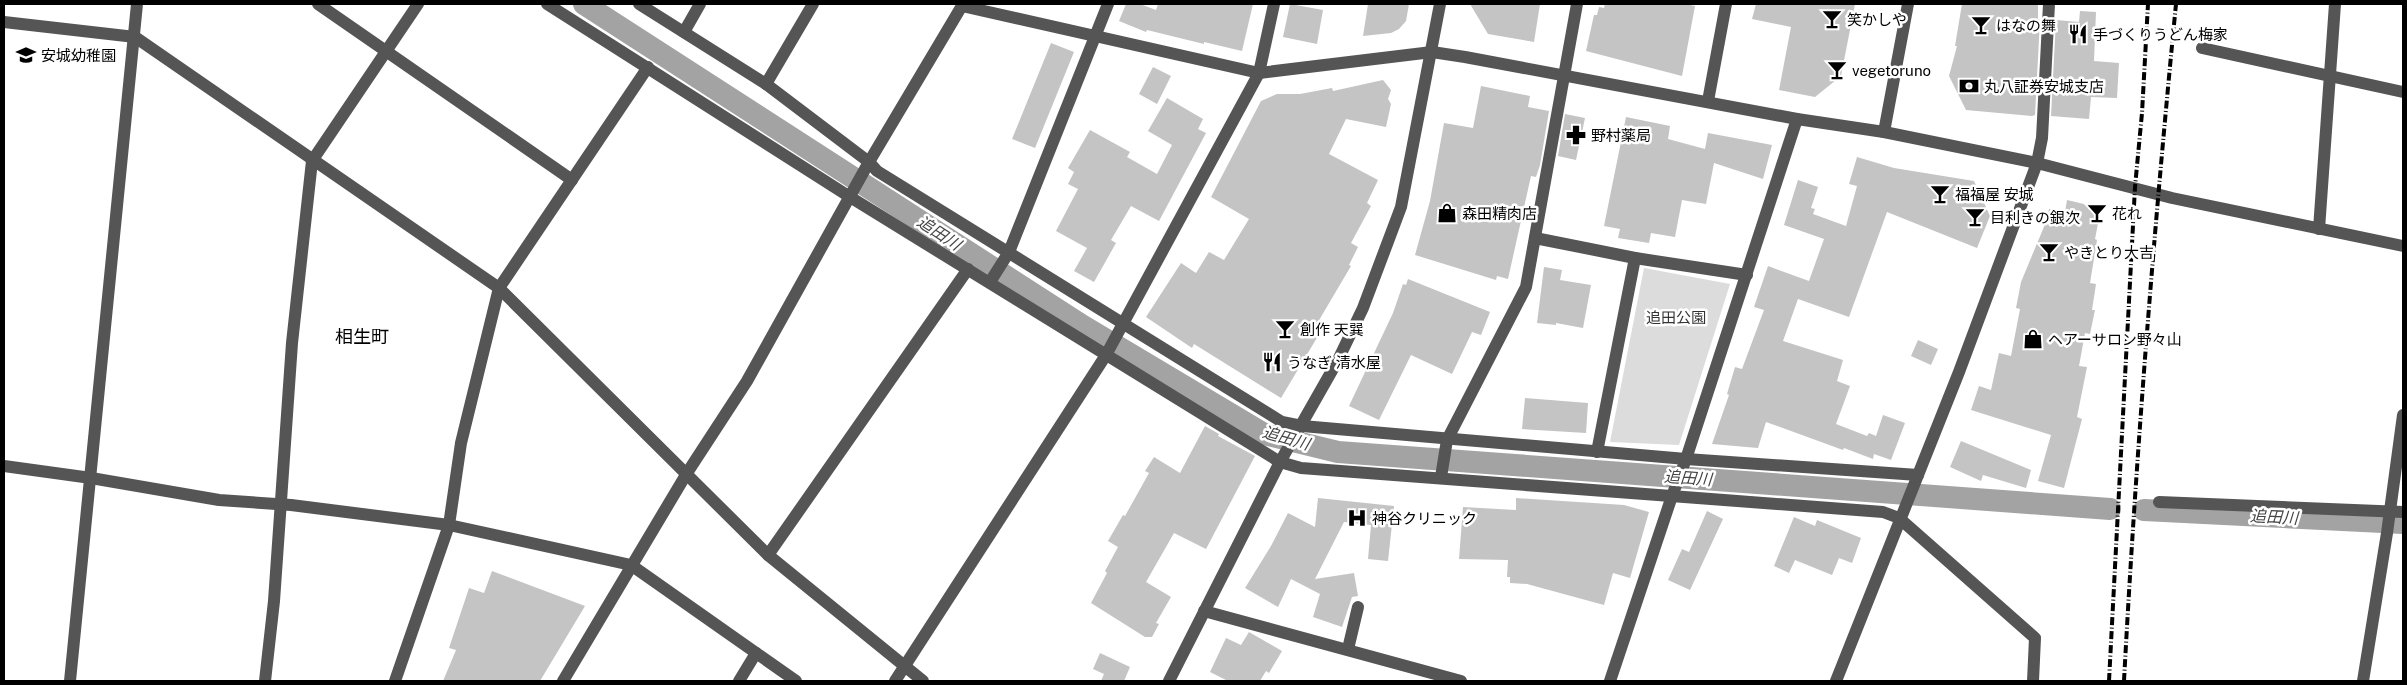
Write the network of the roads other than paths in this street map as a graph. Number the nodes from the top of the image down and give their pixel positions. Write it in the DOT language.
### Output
graph roads {
  1 [pos="137,4"];
  2 [pos="318,4"];
  3 [pos="418,4"];
  4 [pos="547,4"];
  5 [pos="639,4"];
  6 [pos="700,4"];
  7 [pos="813,4"];
  8 [pos="1108,4"];
  9 [pos="1274,4"];
  10 [pos="1440,4"];
  11 [pos="1577,4"];
  12 [pos="1726,4"];
  13 [pos="1908,4"];
  14 [pos="2049,4"];
  15 [pos="2335,4"];
  16 [pos="962,5"];
  17 [pos="4,22"];
  18 [pos="684,32"];
  19 [pos="1095,36"];
  20 [pos="135,37"];
  21 [pos="2202,48"];
  22 [pos="386,50"];
  23 [pos="1432,52"];
  24 [pos="648,67"];
  25 [pos="1258,73"];
  26 [pos="1563,75"];
  27 [pos="2330,77"];
  28 [pos="766,84"];
  29 [pos="2403,92"];
  30 [pos="1708,101"];
  31 [pos="1797,119"];
  32 [pos="1884,132"];
  33 [pos="312,161"];
  34 [pos="869,162"];
  35 [pos="2037,163"];
  36 [pos="572,180"];
  37 [pos="850,197"];
  38 [pos="2319,229"];
  39 [pos="1535,238"];
  40 [pos="2403,246"];
  41 [pos="1010,252"];
  42 [pos="1635,258"];
  43 [pos="968,269"];
  44 [pos="1747,275"];
  45 [pos="990,282"];
  46 [pos="499,288"];
  47 [pos="1122,322"];
  48 [pos="1106,355"];
  49 [pos="2403,415"];
  50 [pos="1302,426"];
  51 [pos="1447,440"];
  52 [pos="1597,452"];
  53 [pos="1686,459"];
  54 [pos="1280,462"];
  55 [pos="4,466"];
  56 [pos="687,473"];
  57 [pos="1918,475"];
  58 [pos="91,478"];
  59 [pos="1441,478"];
  60 [pos="1672,496"];
  61 [pos="2159,502"];
  62 [pos="280,505"];
  63 [pos="2403,512"];
  64 [pos="2390,513"];
  65 [pos="1899,518"];
  66 [pos="449,525"];
  67 [pos="768,555"];
  68 [pos="632,565"];
  69 [pos="1358,607"];
  70 [pos="1204,611"];
  71 [pos="1348,649"];
  72 [pos="756,653"];
  73 [pos="905,665"];
  74 [pos="70,681"];
  75 [pos="265,681"];
  76 [pos="394,681"];
  77 [pos="562,681"];
  78 [pos="739,681"];
  79 [pos="796,681"];
  80 [pos="895,681"];
  81 [pos="923,681"];
  82 [pos="1169,681"];
  83 [pos="1461,681"];
  84 [pos="1610,681"];
  85 [pos="1836,681"];
  86 [pos="2033,681"];
  87 [pos="2363,681"];
  1 -- 20 [label="street"];
  2 -- 22 [label="street"];
  3 -- 22 [label="street"];
  4 -- 24 [label="street"];
  5 -- 18 [label="street"];
  6 -- 18 [label="street"];
  7 -- 28 [label="street"];
  8 -- 19 [label="street"];
  9 -- 25 [label="street"];
  10 -- 23 [label="street"];
  11 -- 26 [label="street"];
  12 -- 30 [label="street"];
  13 -- 32 [label="street"];
  14 -- 35 [label="street"];
  15 -- 27 [label="street"];
  16 -- 19 [label="street"];
  16 -- 34 [label="street"];
  17 -- 20 [label="street"];
  18 -- 28 [label="street"];
  19 -- 25 [label="street"];
  19 -- 41 [label="street"];
  20 -- 33 [label="street"];
  20 -- 58 [label="street"];
  21 -- 27 [label="street"];
  22 -- 33 [label="street"];
  22 -- 36 [label="street"];
  23 -- 25 [label="street"];
  23 -- 26 [label="street"];
  23 -- 50 [label="street"];
  24 -- 36 [label="street"];
  24 -- 37 [label="street"];
  25 -- 47 [label="street"];
  26 -- 30 [label="street"];
  26 -- 39 [label="street"];
  27 -- 29 [label="street"];
  27 -- 38 [label="street"];
  28 -- 34 [label="street"];
  30 -- 31 [label="street"];
  31 -- 32 [label="street"];
  31 -- 44 [label="street"];
  32 -- 35 [label="street"];
  33 -- 46 [label="street"];
  33 -- 62 [label="street"];
  34 -- 37 [label="street"];
  34 -- 41 [label="street"];
  35 -- 38 [label="street"];
  35 -- 57 [label="street"];
  36 -- 46 [label="street"];
  37 -- 43 [label="street"];
  37 -- 56 [label="street"];
  38 -- 40 [label="street"];
  39 -- 42 [label="street"];
  39 -- 51 [label="street"];
  41 -- 45 [label="street"];
  41 -- 47 [label="street"];
  42 -- 44 [label="street"];
  42 -- 52 [label="street"];
  43 -- 45 [label="street"];
  43 -- 67 [label="street"];
  44 -- 53 [label="street"];
  45 -- 48 [label="street"];
  46 -- 56 [label="street"];
  46 -- 66 [label="street"];
  47 -- 48 [label="street"];
  47 -- 50 [label="street"];
  48 -- 54 [label="street"];
  48 -- 73 [label="street"];
  49 -- 64 [label="street"];
  50 -- 51 [label="street"];
  50 -- 54 [label="street"];
  51 -- 52 [label="street"];
  51 -- 59 [label="street"];
  52 -- 53 [label="street"];
  53 -- 57 [label="street"];
  53 -- 60 [label="street"];
  54 -- 59 [label="street"];
  54 -- 70 [label="street"];
  55 -- 58 [label="street"];
  56 -- 67 [label="street"];
  56 -- 68 [label="street"];
  57 -- 65 [label="street"];
  58 -- 62 [label="street"];
  58 -- 74 [label="street"];
  59 -- 60 [label="street"];
  60 -- 65 [label="street"];
  60 -- 84 [label="street"];
  61 -- 64 [label="street"];
  62 -- 66 [label="street"];
  62 -- 75 [label="street"];
  63 -- 64 [label="street"];
  64 -- 87 [label="street"];
  65 -- 85 [label="street"];
  65 -- 86 [label="street"];
  66 -- 68 [label="street"];
  66 -- 76 [label="street"];
  67 -- 73 [label="street"];
  68 -- 72 [label="street"];
  68 -- 77 [label="street"];
  69 -- 71 [label="street"];
  70 -- 71 [label="street"];
  70 -- 82 [label="street"];
  71 -- 83 [label="street"];
  72 -- 78 [label="street"];
  72 -- 79 [label="street"];
  73 -- 80 [label="street"];
  73 -- 81 [label="street"];
}
